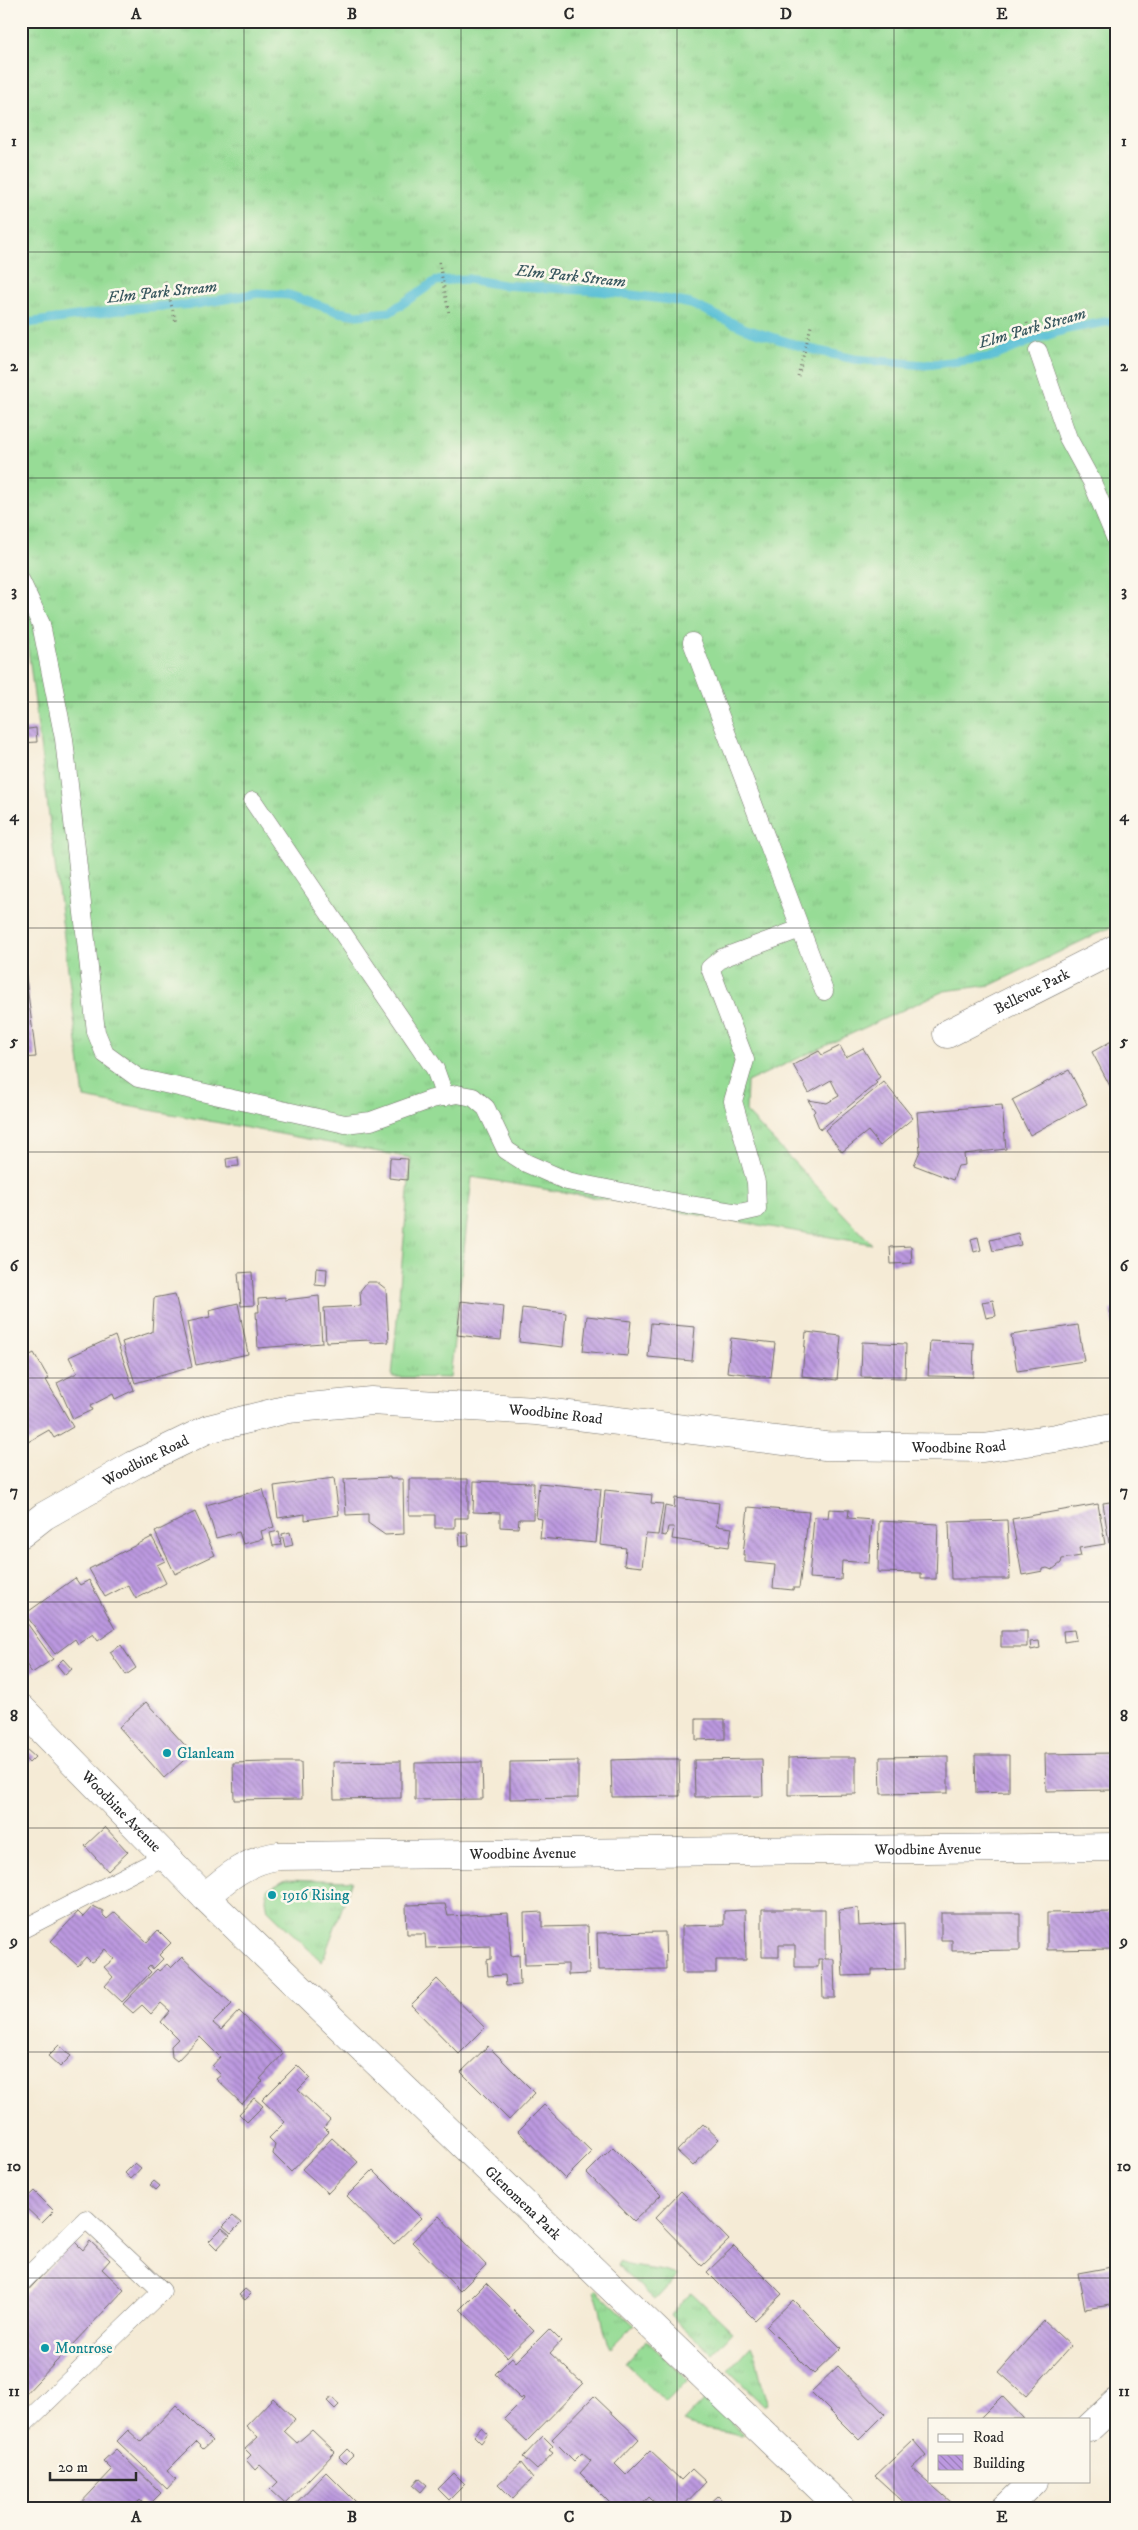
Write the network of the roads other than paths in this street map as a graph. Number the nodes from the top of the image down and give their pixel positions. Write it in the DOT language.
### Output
graph roads {
  1 [pos="1038,351"];
  2 [pos="1117,542"];
  3 [pos="21,581"];
  4 [pos="692,642"];
  5 [pos="253,801"];
  6 [pos="800,929"];
  7 [pos="1117,948"];
  8 [pos="824,991"];
  9 [pos="947,1034"];
  10 [pos="445,1097"];
  11 [pos="1117,1426"];
  12 [pos="21,1534"];
  13 [pos="21,1708"];
  14 [pos="1117,1847"];
  15 [pos="165,1856"];
  16 [pos="205,1897"];
  17 [pos="21,1930"];
  18 [pos="21,2283"];
  19 [pos="1117,2402"];
  20 [pos="21,2427"];
  21 [pos="1090,2427"];
  22 [pos="1033,2482"];
  23 [pos="842,2509"];
  24 [pos="1005,2509"];
  1 -- 2 [label="lane"];
  3 -- 10 [label="lane"];
  4 -- 6 [label="lane"];
  5 -- 10 [label="lane"];
  6 -- 8 [label="lane"];
  6 -- 10 [label="lane"];
  7 -- 9 [label="street, Bellevue Park"];
  11 -- 12 [label="street, Woodbine Road"];
  13 -- 15 [label="street, Woodbine Avenue"];
  14 -- 16 [label="street, Woodbine Avenue"];
  15 -- 16 [label="street, Woodbine Avenue"];
  15 -- 17 [label="lane"];
  16 -- 23 [label="street, Glenomena Park"];
  18 -- 20 [label="lane"];
  19 -- 21 [label="street"];
  22 -- 24 [label="street"];
}
